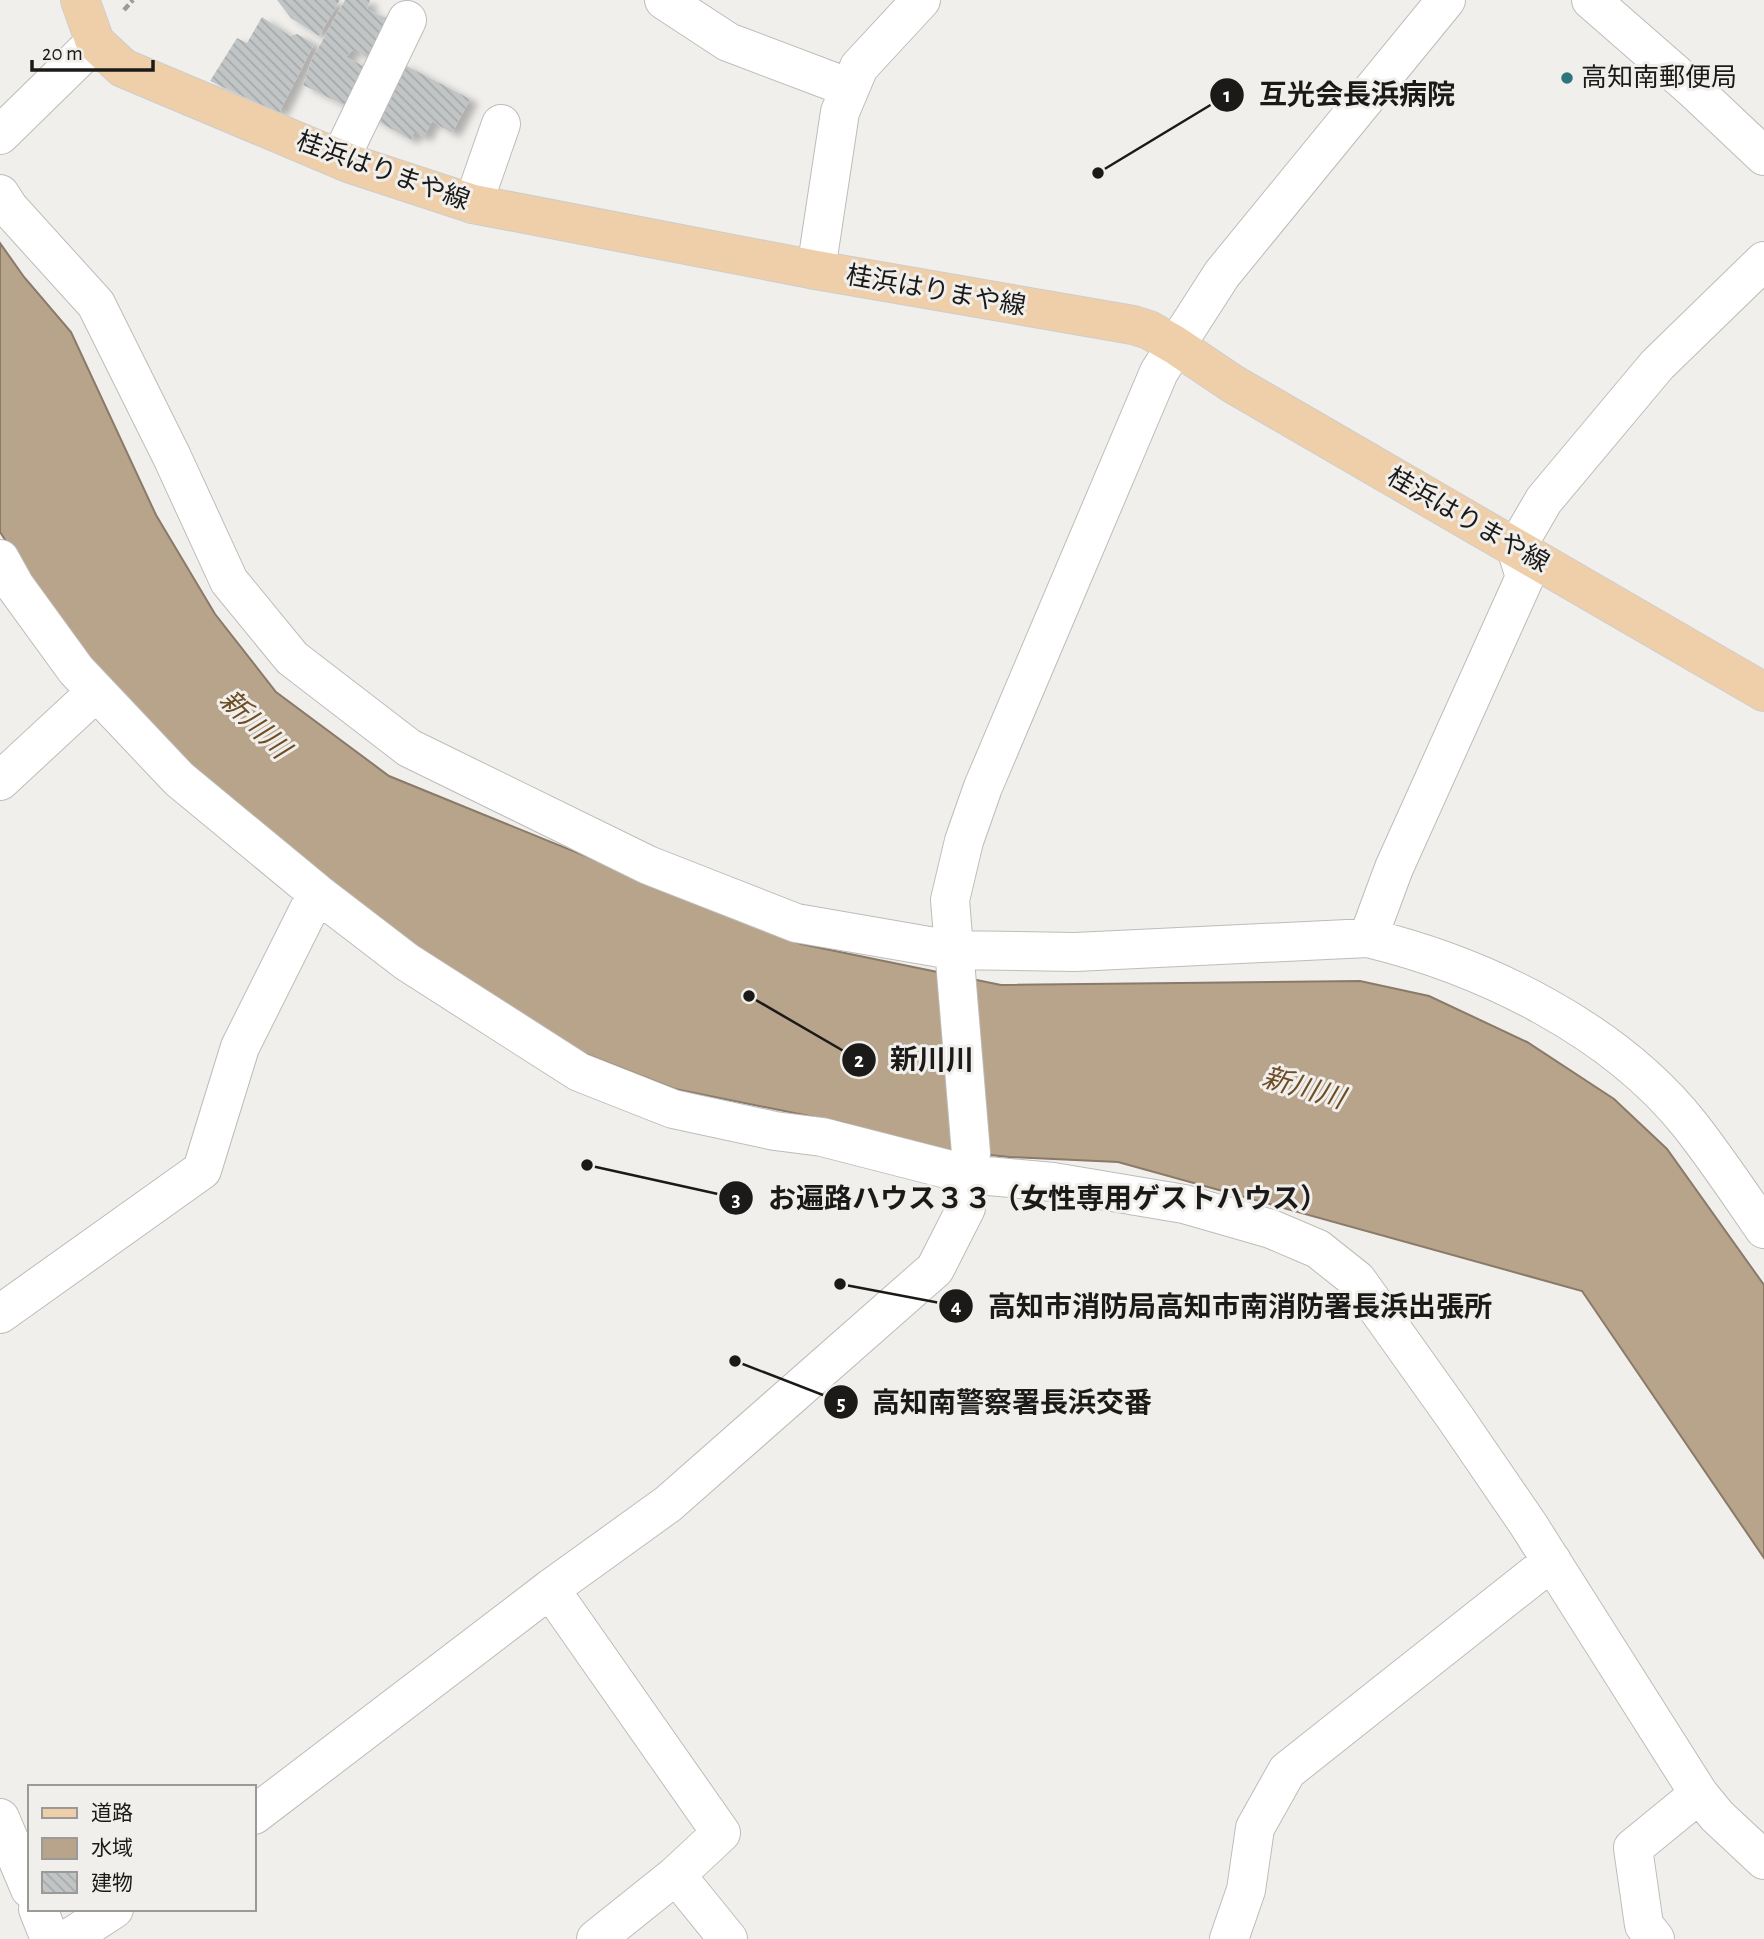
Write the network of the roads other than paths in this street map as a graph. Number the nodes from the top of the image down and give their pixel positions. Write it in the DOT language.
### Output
graph roads {
  1 [pos="80,0"];
  2 [pos="664,0"];
  3 [pos="921,0"];
  4 [pos="1591,0"];
  5 [pos="1443,1"];
  6 [pos="407,20"];
  7 [pos="95,42"];
  8 [pos="848,90"];
  9 [pos="501,124"];
  10 [pos="0,135"];
  11 [pos="1764,156"];
  12 [pos="340,159"];
  13 [pos="0,194"];
  14 [pos="473,204"];
  15 [pos="1764,261"];
  16 [pos="816,270"];
  17 [pos="1175,345"];
  18 [pos="1516,548"];
  19 [pos="0,559"];
  20 [pos="96,692"];
  21 [pos="1764,692"];
  22 [pos="0,781"];
  23 [pos="317,893"];
  24 [pos="1368,937"];
  25 [pos="955,958"];
  26 [pos="969,1164"];
  27 [pos="1764,1229"];
  28 [pos="0,1314"];
  29 [pos="1552,1561"];
  30 [pos="550,1590"];
  31 [pos="1699,1794"];
  32 [pos="256,1813"];
  33 [pos="0,1818"];
  34 [pos="1764,1860"];
  35 [pos="676,1875"];
  36 [pos="28,1884"];
  37 [pos="39,1911"];
  38 [pos="111,1911"];
  39 [pos="50,1939"];
  40 [pos="68,1939"];
  41 [pos="596,1939"];
  42 [pos="729,1939"];
  43 [pos="1229,1939"];
  44 [pos="1655,1939"];
  1 -- 7 [label="main road, 桂浜はりまや線"];
  2 -- 8 [label="street"];
  3 -- 8 [label="street"];
  4 -- 11 [label="street"];
  5 -- 17 [label="street"];
  6 -- 12 [label="street"];
  7 -- 10 [label="street"];
  7 -- 12 [label="main road, 桂浜はりまや線"];
  8 -- 16 [label="street"];
  9 -- 14 [label="street"];
  12 -- 14 [label="main road, 桂浜はりまや線"];
  13 -- 25 [label="street"];
  14 -- 16 [label="main road, 桂浜はりまや線"];
  15 -- 18 [label="street"];
  16 -- 17 [label="main road, 桂浜はりまや線"];
  17 -- 18 [label="main road, 桂浜はりまや線"];
  17 -- 25 [label="street"];
  18 -- 21 [label="main road, 桂浜はりまや線"];
  18 -- 24 [label="street"];
  19 -- 20 [label="street"];
  20 -- 22 [label="street"];
  20 -- 23 [label="street"];
  23 -- 26 [label="street"];
  23 -- 28 [label="street"];
  24 -- 25 [label="street"];
  24 -- 27 [label="street"];
  25 -- 26 [label="street"];
  26 -- 29 [label="street"];
  26 -- 30 [label="street"];
  29 -- 31 [label="street"];
  29 -- 43 [label="street"];
  30 -- 32 [label="street"];
  30 -- 35 [label="street"];
  31 -- 34 [label="street"];
  31 -- 44 [label="street"];
  33 -- 36 [label="street"];
  35 -- 41 [label="street"];
  35 -- 42 [label="street"];
  37 -- 39 [label="street"];
  38 -- 40 [label="street"];
}
